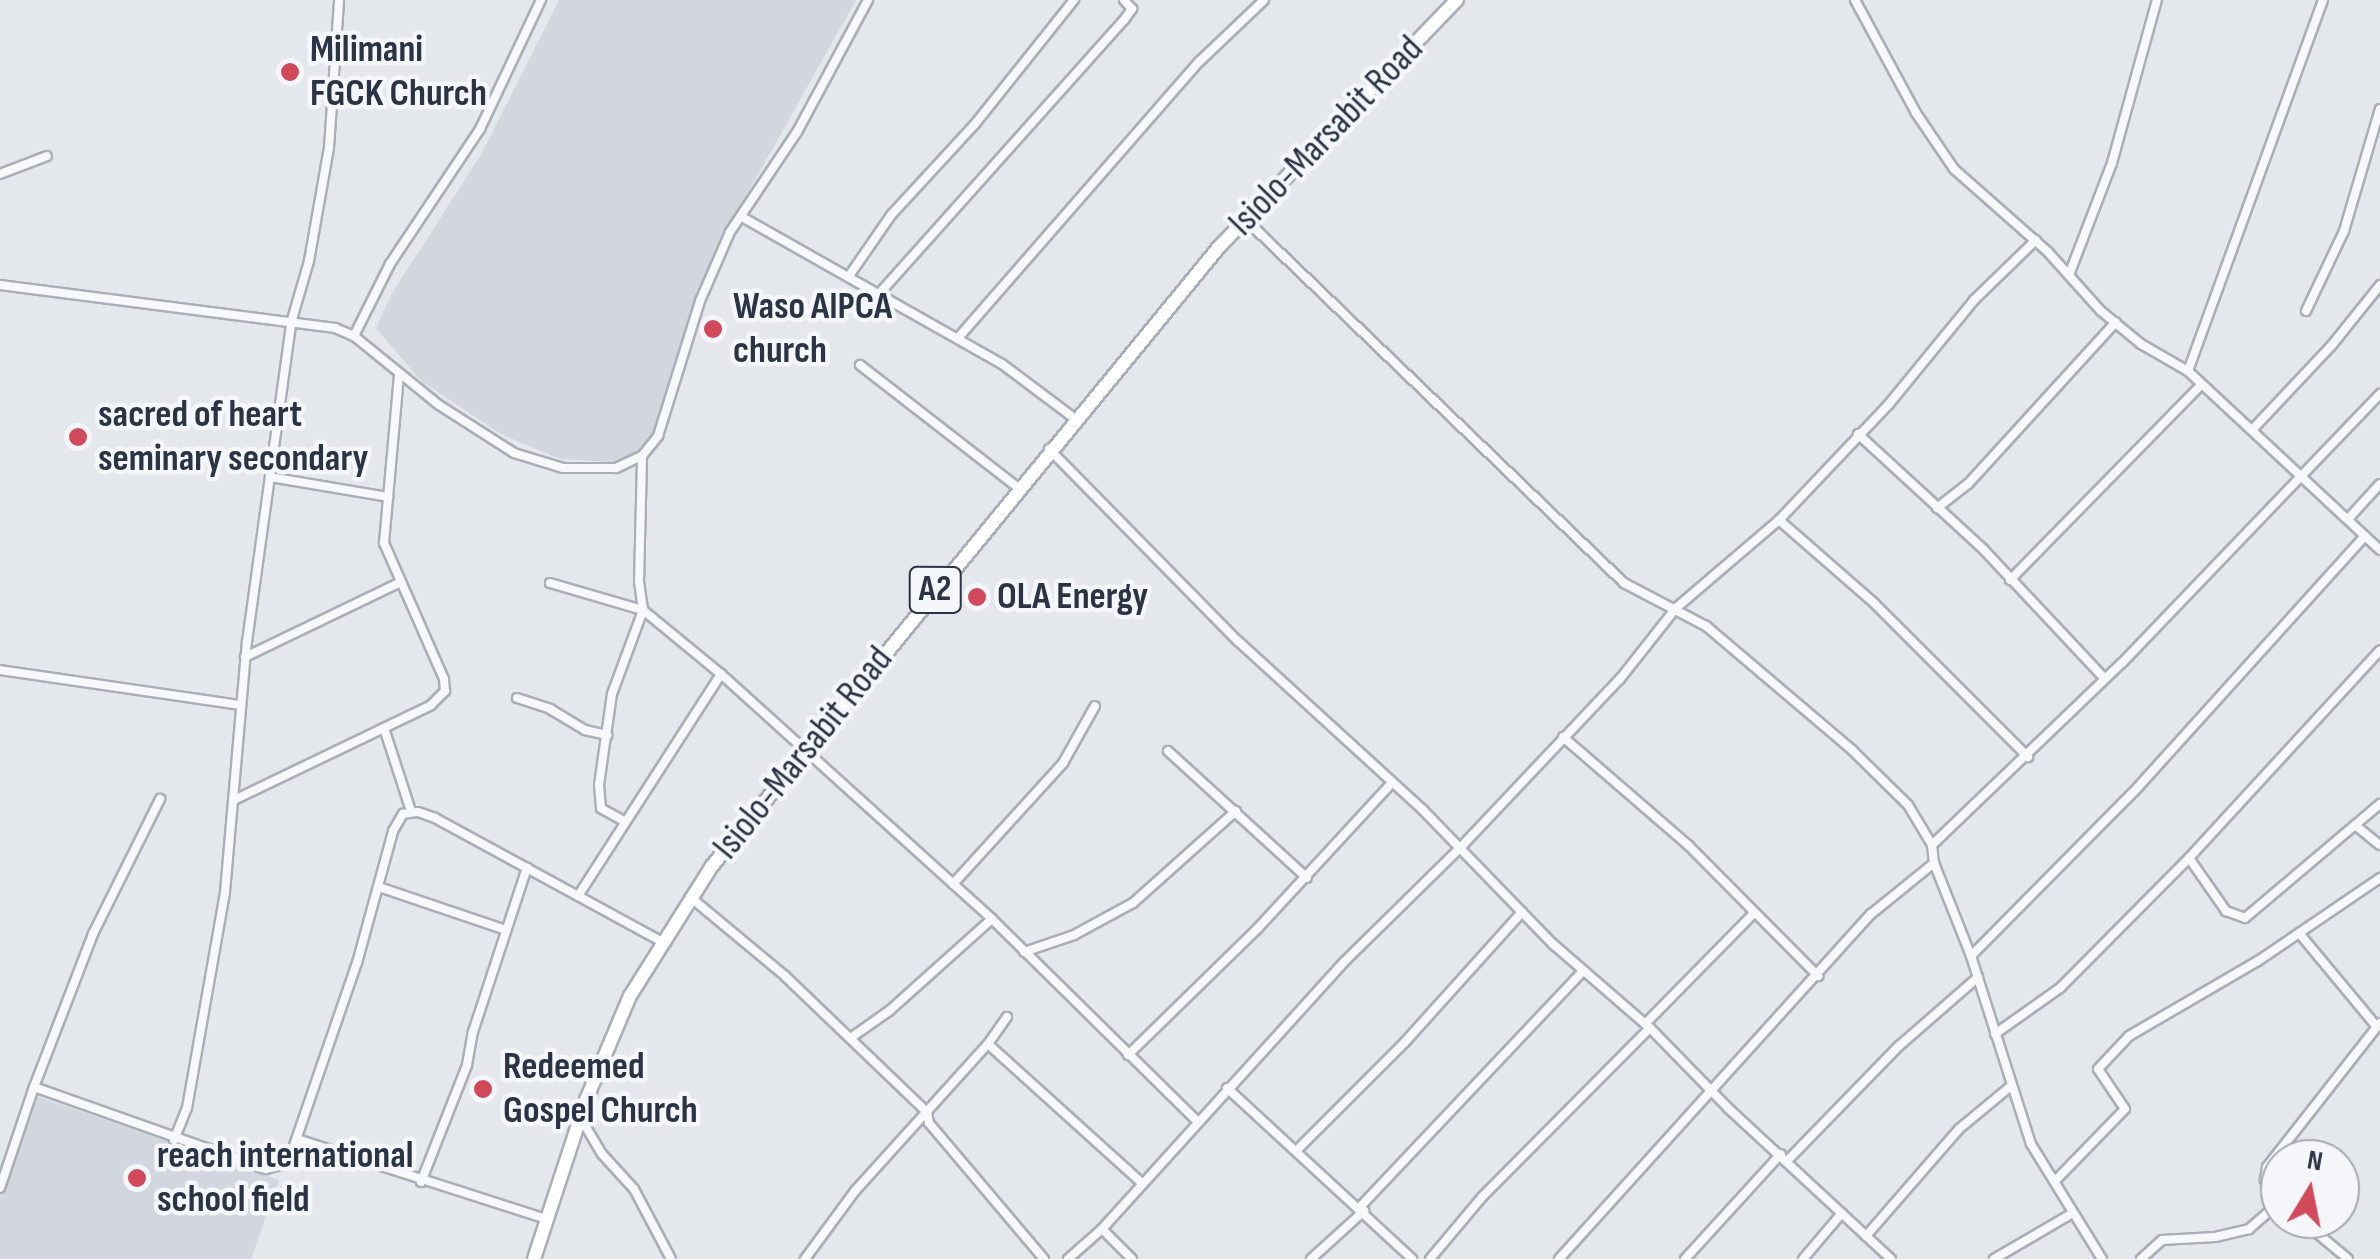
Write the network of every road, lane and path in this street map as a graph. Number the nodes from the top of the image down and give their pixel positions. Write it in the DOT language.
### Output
graph roads {
  1 [pos="339,0"];
  2 [pos="541,0"];
  3 [pos="868,0"];
  4 [pos="1074,0"];
  5 [pos="1124,0"];
  6 [pos="1264,0"];
  7 [pos="1457,0"];
  8 [pos="1855,0"];
  9 [pos="2158,0"];
  10 [pos="2322,0"];
  11 [pos="2380,109"];
  12 [pos="48,156"];
  13 [pos="0,174"];
  14 [pos="742,217"];
  15 [pos="1246,220"];
  16 [pos="2036,240"];
  17 [pos="2069,275"];
  18 [pos="850,276"];
  19 [pos="0,285"];
  20 [pos="2380,286"];
  21 [pos="878,295"];
  22 [pos="2306,311"];
  23 [pos="2116,322"];
  24 [pos="291,323"];
  25 [pos="354,336"];
  26 [pos="958,338"];
  27 [pos="860,365"];
  28 [pos="2188,372"];
  29 [pos="399,374"];
  30 [pos="2201,384"];
  31 [pos="2380,394"];
  32 [pos="1074,418"];
  33 [pos="2252,430"];
  34 [pos="1858,434"];
  35 [pos="1049,449"];
  36 [pos="642,456"];
  37 [pos="270,477"];
  38 [pos="2300,477"];
  39 [pos="2380,484"];
  40 [pos="1020,490"];
  41 [pos="388,497"];
  42 [pos="1937,508"];
  43 [pos="1779,520"];
  44 [pos="2348,520"];
  45 [pos="2365,536"];
  46 [pos="2380,550"];
  47 [pos="2010,580"];
  48 [pos="401,582"];
  49 [pos="550,584"];
  50 [pos="1676,608"];
  51 [pos="642,610"];
  52 [pos="2380,650"];
  53 [pos="246,657"];
  54 [pos="0,670"];
  55 [pos="721,674"];
  56 [pos="2104,678"];
  57 [pos="517,698"];
  58 [pos="240,705"];
  59 [pos="1095,706"];
  60 [pos="384,728"];
  61 [pos="607,735"];
  62 [pos="1563,738"];
  63 [pos="805,748"];
  64 [pos="1168,751"];
  65 [pos="2028,757"];
  66 [pos="1392,782"];
  67 [pos="160,799"];
  68 [pos="234,800"];
  69 [pos="2380,804"];
  70 [pos="1236,811"];
  71 [pos="411,812"];
  72 [pos="624,821"];
  73 [pos="2356,825"];
  74 [pos="1932,846"];
  75 [pos="2380,846"];
  76 [pos="1459,849"];
  77 [pos="2189,858"];
  78 [pos="1934,863"];
  79 [pos="527,868"];
  80 [pos="1306,878"];
  81 [pos="2380,878"];
  82 [pos="953,884"];
  83 [pos="378,887"];
  84 [pos="578,896"];
  85 [pos="690,897"];
  86 [pos="1522,912"];
  87 [pos="1754,913"];
  88 [pos="992,919"];
  89 [pos="506,930"];
  90 [pos="2299,933"];
  91 [pos="661,941"];
  92 [pos="1024,952"];
  93 [pos="1971,956"];
  94 [pos="1583,971"];
  95 [pos="1818,976"];
  96 [pos="1978,977"];
  97 [pos="1008,1016"];
  98 [pos="2378,1025"];
  99 [pos="1648,1026"];
  100 [pos="1995,1034"];
  101 [pos="852,1038"];
  102 [pos="988,1044"];
  103 [pos="1128,1054"];
  104 [pos="2011,1086"];
  105 [pos="34,1087"];
  106 [pos="1227,1088"];
  107 [pos="1712,1093"];
  108 [pos="927,1112"];
  109 [pos="580,1117"];
  110 [pos="1196,1121"];
  111 [pos="298,1139"];
  112 [pos="2289,1139"];
  113 [pos="174,1140"];
  114 [pos="1296,1151"];
  115 [pos="1784,1158"];
  116 [pos="2054,1180"];
  117 [pos="421,1182"];
  118 [pos="1142,1183"];
  119 [pos="0,1188"];
  120 [pos="1362,1209"];
  121 [pos="1842,1213"];
  122 [pos="2072,1214"];
  123 [pos="546,1219"];
  124 [pos="2260,1219"];
  125 [pos="1102,1229"];
  126 [pos="1866,1236"];
  127 [pos="2324,1239"];
  128 [pos="534,1259"];
  129 [pos="671,1259"];
  130 [pos="805,1259"];
  131 [pos="1044,1259"];
  132 [pos="1068,1259"];
  133 [pos="1132,1259"];
  134 [pos="1311,1259"];
  135 [pos="1412,1259"];
  136 [pos="1430,1259"];
  137 [pos="1560,1259"];
  138 [pos="1685,1259"];
  139 [pos="1803,1259"];
  140 [pos="1891,1259"];
  141 [pos="1994,1259"];
  142 [pos="2102,1259"];
  143 [pos="2141,1259"];
  144 [pos="2348,1259"];
  1 -- 24 [label="street"];
  2 -- 25 [label="street"];
  3 -- 14 [label="street"];
  4 -- 18 [label="street"];
  5 -- 21 [label="street"];
  6 -- 26 [label="street"];
  7 -- 15 [label="highway, Isiolo-Marsabit Road / A2"];
  8 -- 16 [label="street"];
  9 -- 17 [label="street"];
  10 -- 28 [label="street"];
  11 -- 22 [label="street"];
  12 -- 13 [label="street"];
  14 -- 18 [label="street"];
  14 -- 36 [label="street"];
  15 -- 32 [label="highway, Isiolo-Marsabit Road / A2"];
  15 -- 50 [label="street"];
  16 -- 17 [label="street"];
  16 -- 34 [label="street"];
  17 -- 23 [label="street"];
  18 -- 21 [label="street"];
  19 -- 24 [label="street"];
  20 -- 33 [label="street"];
  21 -- 26 [label="street"];
  23 -- 28 [label="street"];
  23 -- 42 [label="street"];
  24 -- 25 [label="street"];
  24 -- 37 [label="street"];
  25 -- 29 [label="street"];
  26 -- 32 [label="street"];
  27 -- 40 [label="street"];
  28 -- 30 [label="street"];
  29 -- 36 [label="street"];
  29 -- 41 [label="street"];
  30 -- 33 [label="street"];
  30 -- 47 [label="street"];
  31 -- 38 [label="street"];
  32 -- 35 [label="highway, Isiolo-Marsabit Road / A2"];
  33 -- 38 [label="street"];
  34 -- 42 [label="street"];
  34 -- 43 [label="street"];
  35 -- 40 [label="highway, Isiolo-Marsabit Road / A2"];
  35 -- 66 [label="street"];
  36 -- 51 [label="street"];
  37 -- 41 [label="street"];
  37 -- 53 [label="street"];
  38 -- 44 [label="street"];
  38 -- 56 [label="street"];
  39 -- 44 [label="street"];
  40 -- 63 [label="highway, Isiolo-Marsabit Road / A2"];
  41 -- 48 [label="street"];
  42 -- 47 [label="street"];
  43 -- 50 [label="street"];
  43 -- 65 [label="street"];
  44 -- 45 [label="street"];
  45 -- 46 [label="street"];
  45 -- 93 [label="street"];
  47 -- 56 [label="street"];
  48 -- 53 [label="street"];
  48 -- 60 [label="street"];
  49 -- 51 [label="street"];
  50 -- 62 [label="street"];
  50 -- 74 [label="street"];
  51 -- 55 [label="street"];
  51 -- 61 [label="street"];
  52 -- 77 [label="street"];
  53 -- 58 [label="street"];
  54 -- 58 [label="street"];
  55 -- 63 [label="street"];
  55 -- 72 [label="street"];
  56 -- 65 [label="street"];
  57 -- 61 [label="street"];
  58 -- 68 [label="street"];
  59 -- 82 [label="street"];
  60 -- 68 [label="street"];
  60 -- 71 [label="street"];
  61 -- 72 [label="street"];
  62 -- 76 [label="street"];
  62 -- 87 [label="street"];
  63 -- 82 [label="street"];
  63 -- 85 [label="highway, Isiolo-Marsabit Road / A2"];
  64 -- 70 [label="street"];
  65 -- 74 [label="street"];
  66 -- 76 [label="street"];
  66 -- 80 [label="street"];
  67 -- 105 [label="street"];
  68 -- 113 [label="street"];
  69 -- 73 [label="street"];
  70 -- 80 [label="street"];
  70 -- 92 [label="street"];
  71 -- 79 [label="street"];
  71 -- 83 [label="street"];
  72 -- 84 [label="street"];
  73 -- 75 [label="street"];
  73 -- 77 [label="street"];
  74 -- 78 [label="street"];
  76 -- 86 [label="street"];
  76 -- 106 [label="street"];
  77 -- 100 [label="street"];
  78 -- 93 [label="street"];
  78 -- 95 [label="street"];
  79 -- 84 [label="street"];
  79 -- 89 [label="street"];
  80 -- 103 [label="street"];
  81 -- 90 [label="street"];
  82 -- 88 [label="street"];
  83 -- 89 [label="street"];
  83 -- 111 [label="street"];
  84 -- 91 [label="street"];
  85 -- 91 [label="highway, Isiolo-Marsabit Road / A2"];
  85 -- 101 [label="street"];
  86 -- 94 [label="street"];
  86 -- 114 [label="street"];
  87 -- 95 [label="street"];
  87 -- 99 [label="street"];
  88 -- 92 [label="street"];
  88 -- 101 [label="street"];
  89 -- 117 [label="street"];
  90 -- 98 [label="street"];
  90 -- 116 [label="street"];
  91 -- 109 [label="highway, Isiolo-Marsabit Road / A2"];
  92 -- 103 [label="street"];
  93 -- 96 [label="street"];
  94 -- 99 [label="street"];
  94 -- 120 [label="street"];
  95 -- 107 [label="street"];
  96 -- 100 [label="street"];
  96 -- 115 [label="street"];
  97 -- 102 [label="street"];
  98 -- 112 [label="street"];
  99 -- 107 [label="street"];
  99 -- 136 [label="street"];
  100 -- 104 [label="street"];
  101 -- 108 [label="street"];
  102 -- 108 [label="street"];
  102 -- 118 [label="street"];
  103 -- 110 [label="street"];
  104 -- 116 [label="street"];
  104 -- 126 [label="street"];
  105 -- 113 [label="street"];
  105 -- 119 [label="street"];
  106 -- 110 [label="street"];
  106 -- 114 [label="street"];
  107 -- 115 [label="street"];
  107 -- 137 [label="street"];
  108 -- 130 [label="street"];
  108 -- 131 [label="street"];
  109 -- 123 [label="highway, Isiolo-Marsabit Road / A2"];
  109 -- 129 [label="street"];
  110 -- 118 [label="street"];
  111 -- 113 [label="street"];
  111 -- 117 [label="street"];
  114 -- 120 [label="street"];
  115 -- 121 [label="street"];
  115 -- 138 [label="street"];
  116 -- 122 [label="street"];
  117 -- 123 [label="street"];
  118 -- 125 [label="street"];
  120 -- 134 [label="street"];
  120 -- 135 [label="street"];
  121 -- 126 [label="street"];
  121 -- 139 [label="street"];
  122 -- 141 [label="street"];
  122 -- 142 [label="street"];
  123 -- 128 [label="highway, Isiolo-Marsabit Road / A2"];
  124 -- 143 [label="street"];
  125 -- 132 [label="street"];
  125 -- 133 [label="street"];
  126 -- 140 [label="street"];
  127 -- 144 [label="street"];
}
